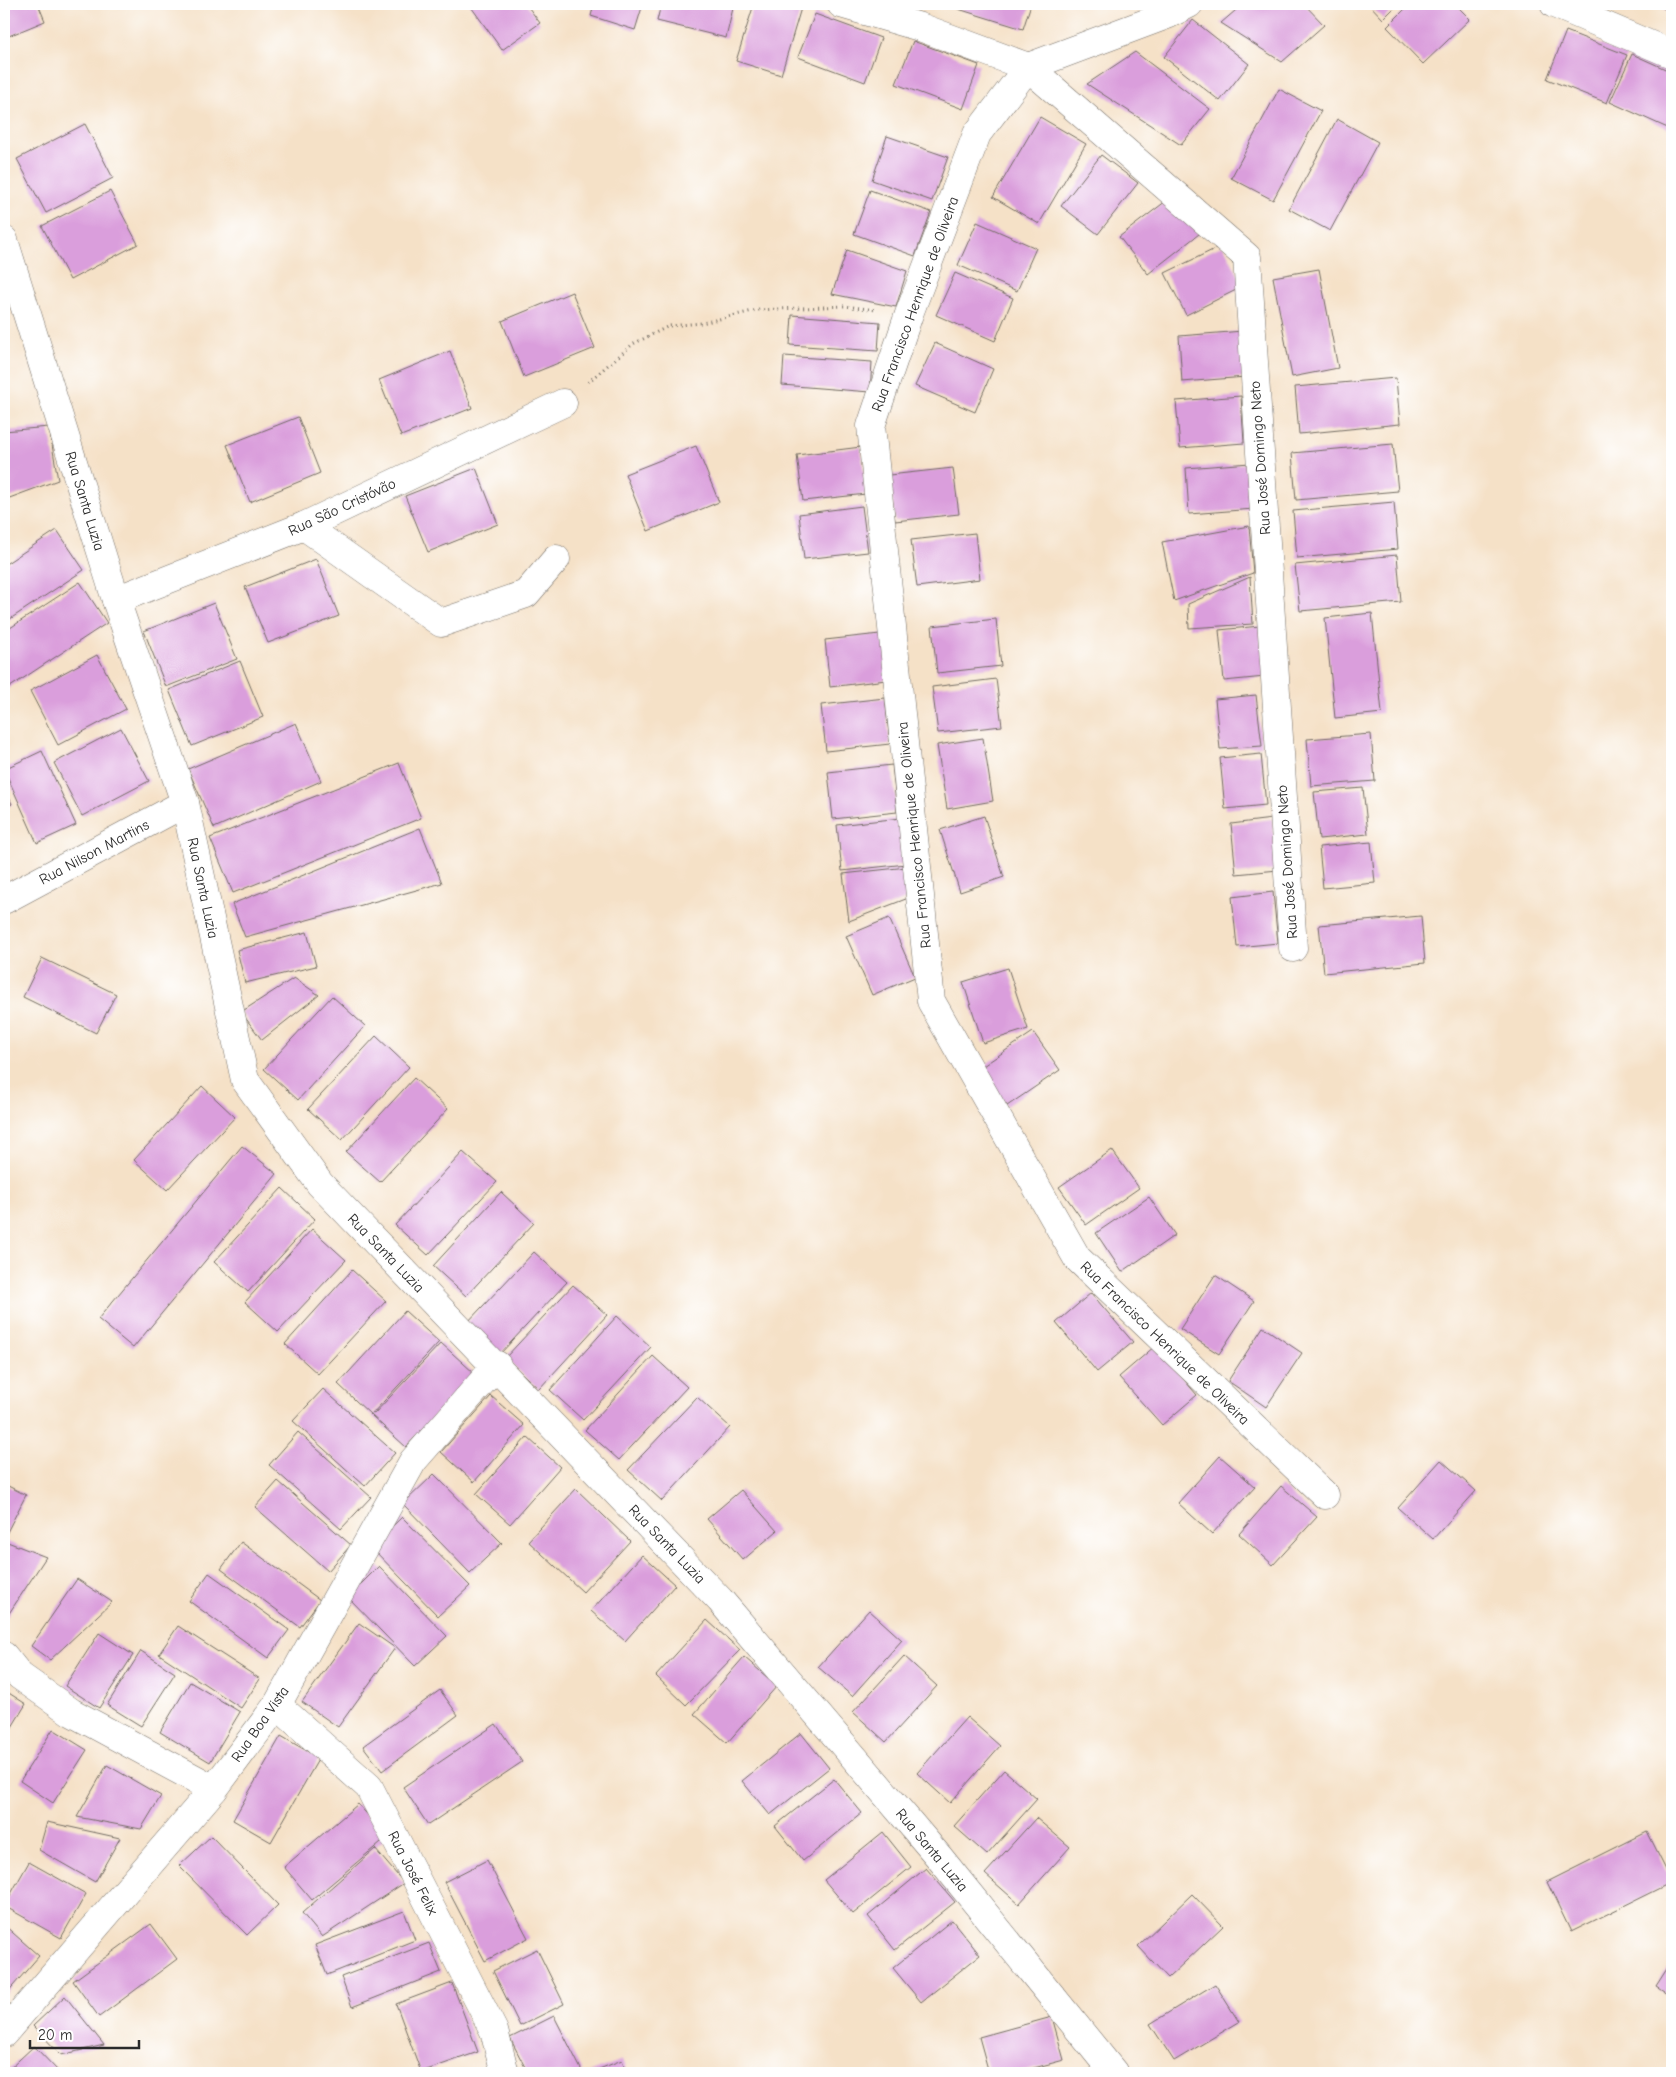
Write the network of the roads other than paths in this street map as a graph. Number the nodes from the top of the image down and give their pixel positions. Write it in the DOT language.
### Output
graph roads {
  1 [pos="842,4"];
  2 [pos="1189,4"];
  3 [pos="1554,4"];
  4 [pos="922,15"];
  5 [pos="1672,54"];
  6 [pos="1028,67"];
  7 [pos="4,240"];
  8 [pos="563,403"];
  9 [pos="304,526"];
  10 [pos="556,560"];
  11 [pos="116,600"];
  12 [pos="185,803"];
  13 [pos="4,900"];
  14 [pos="1293,948"];
  15 [pos="496,1365"];
  16 [pos="1324,1495"];
  17 [pos="4,1656"];
  18 [pos="277,1704"];
  19 [pos="214,1789"];
  20 [pos="4,2033"];
  21 [pos="505,2073"];
  22 [pos="1114,2073"];
  1 -- 4 [label="street"];
  2 -- 6 [label="street"];
  3 -- 5 [label="street"];
  4 -- 6 [label="street"];
  6 -- 14 [label="street, Rua José Domingo Neto"];
  6 -- 16 [label="street, Rua Francisco Henrique de Oliveira"];
  7 -- 11 [label="street, Rua Santa Luzia"];
  8 -- 9 [label="street, Rua São Cristóvão"];
  9 -- 10 [label="street"];
  9 -- 11 [label="street, Rua São Cristóvão"];
  11 -- 12 [label="street, Rua Santa Luzia"];
  12 -- 13 [label="street, Rua Nilson Martins"];
  12 -- 15 [label="street, Rua Santa Luzia"];
  15 -- 18 [label="street, Rua Boa Vista"];
  15 -- 22 [label="street, Rua Santa Luzia"];
  17 -- 19 [label="street"];
  18 -- 19 [label="street, Rua Boa Vista"];
  18 -- 21 [label="street, Rua José Felix"];
  19 -- 20 [label="street, Rua Boa Vista"];
}
